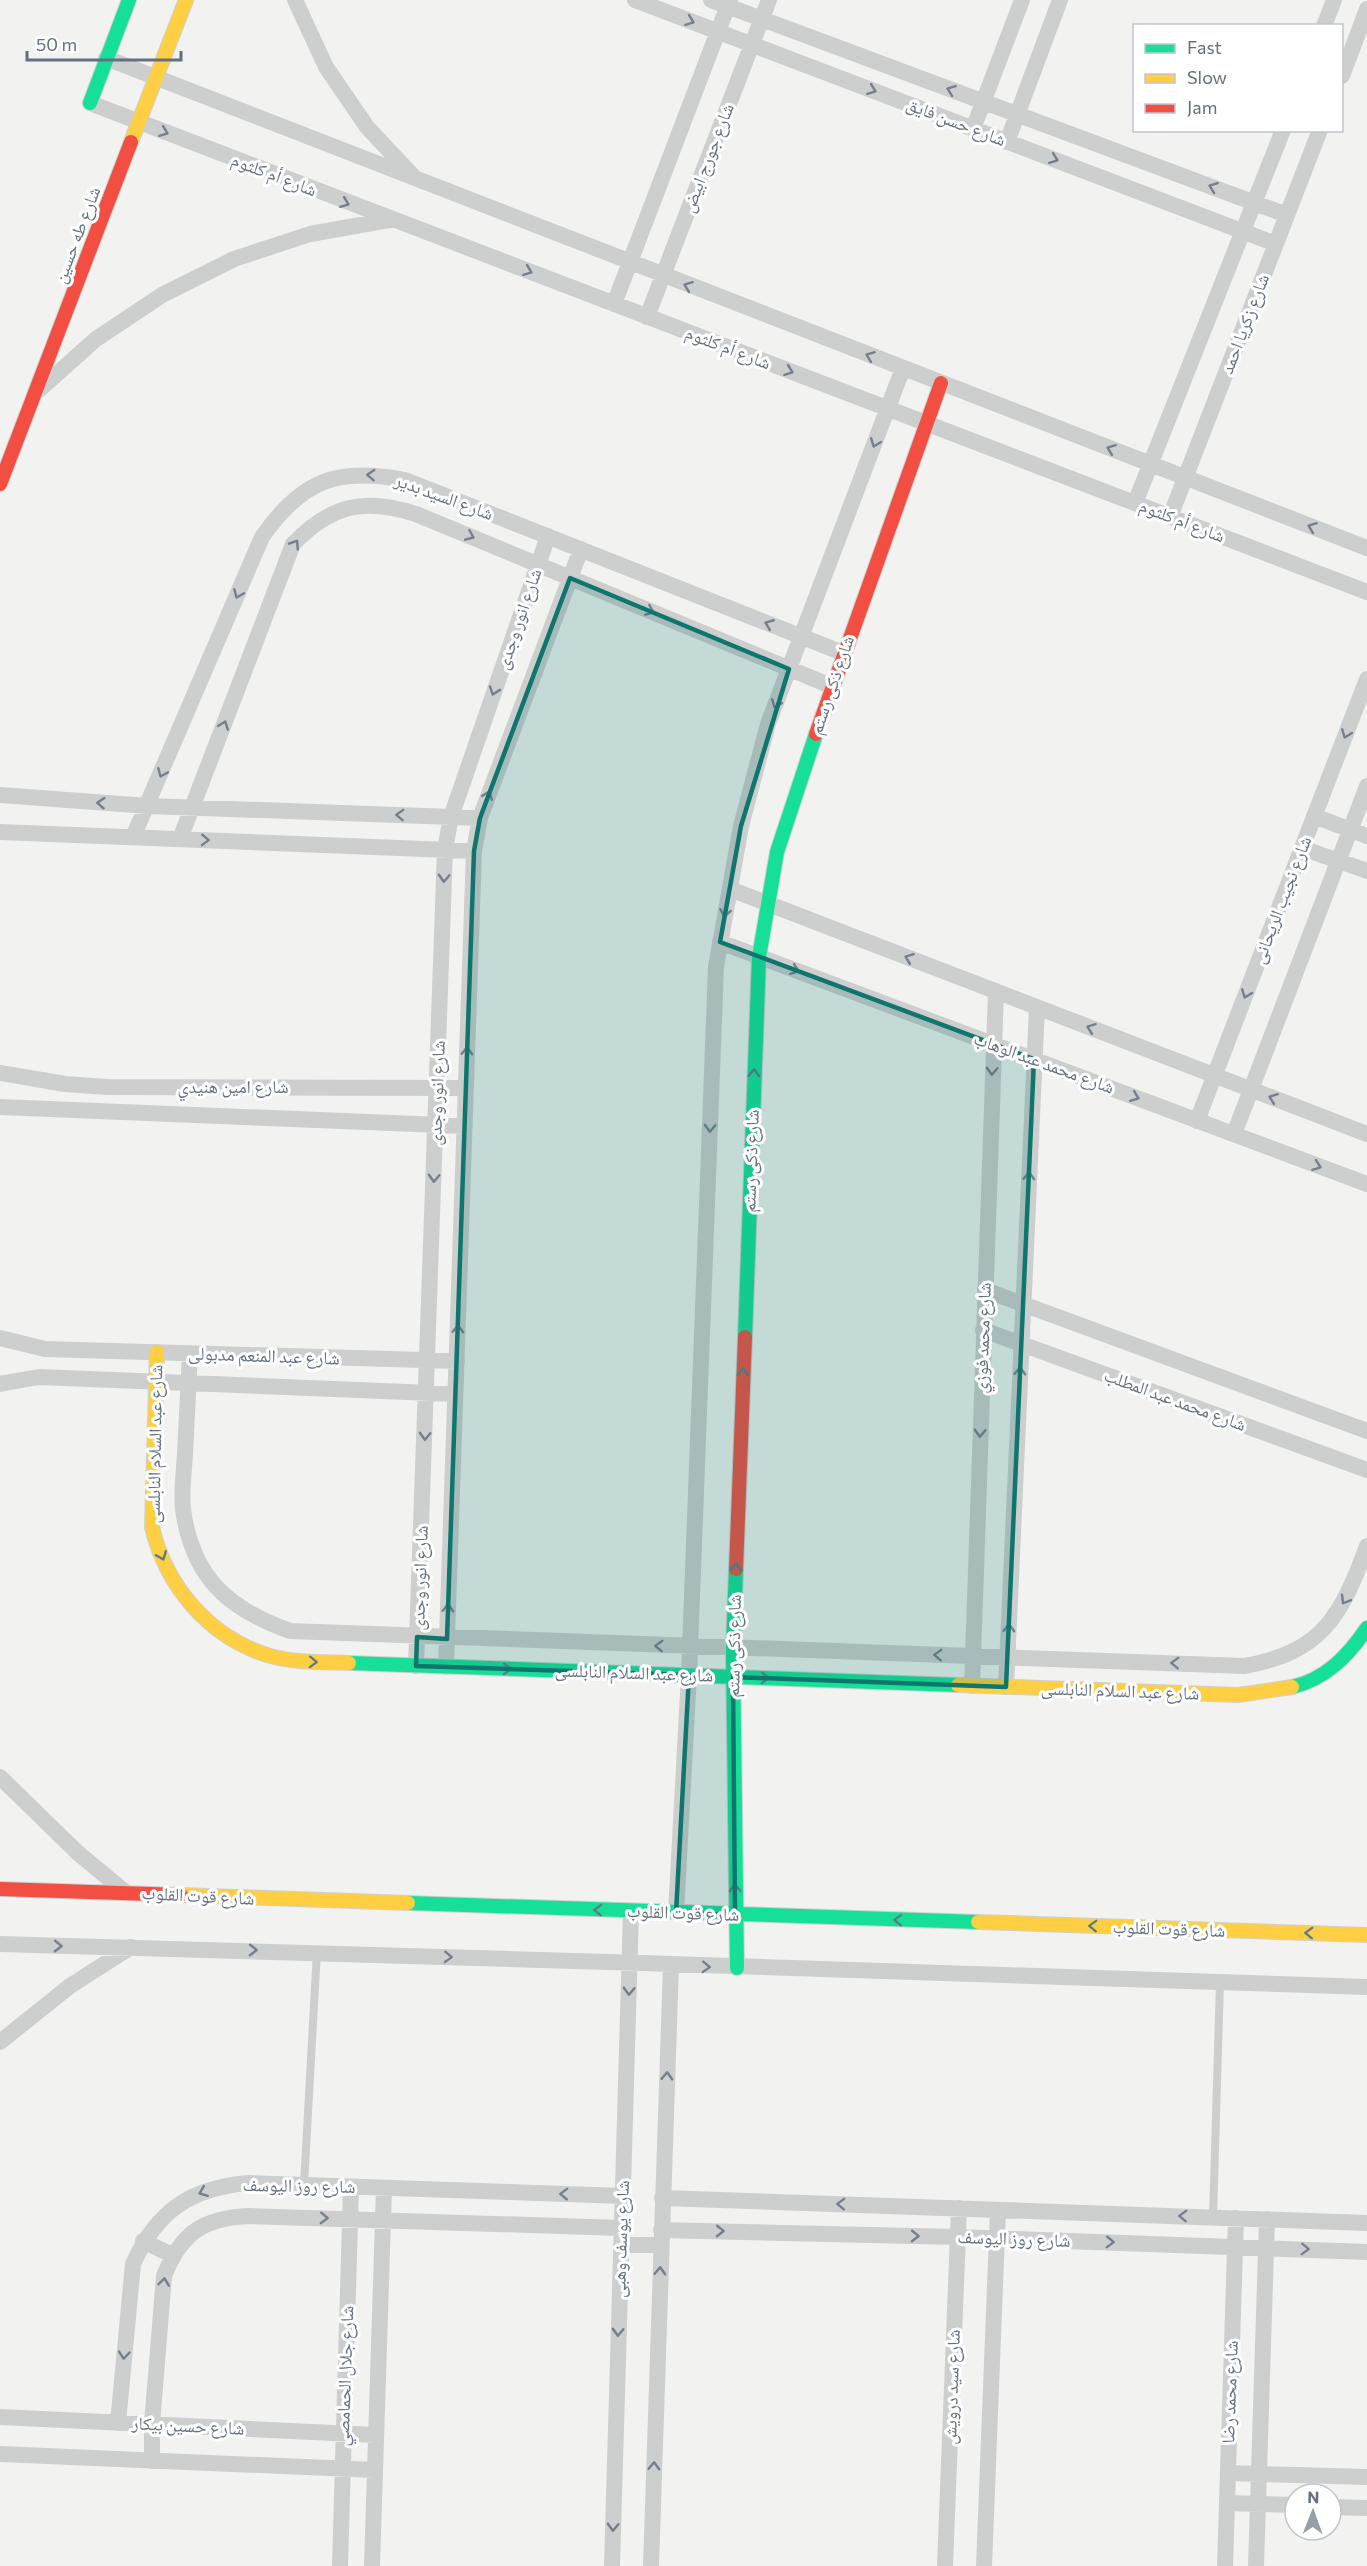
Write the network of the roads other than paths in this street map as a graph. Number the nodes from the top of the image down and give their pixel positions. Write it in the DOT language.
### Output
graph roads {
  1 [pos="129,0"];
  2 [pos="186,0"];
  3 [pos="295,0"];
  4 [pos="635,0"];
  5 [pos="711,0"];
  6 [pos="769,0"];
  7 [pos="1022,0"];
  8 [pos="1060,0"];
  9 [pos="1334,0"];
  10 [pos="729,3"];
  11 [pos="1367,9"];
  12 [pos="762,19"];
  13 [pos="1325,24"];
  14 [pos="718,32"];
  15 [pos="752,45"];
  16 [pos="106,58"];
  17 [pos="1343,71"];
  18 [pos="155,80"];
  19 [pos="983,102"];
  20 [pos="90,103"];
  21 [pos="1017,115"];
  22 [pos="139,122"];
  23 [pos="972,129"];
  24 [pos="1282,132"];
  25 [pos="1319,132"];
  26 [pos="1007,141"];
  27 [pos="417,180"];
  28 [pos="1254,203"];
  29 [pos="1287,215"];
  30 [pos="389,220"];
  31 [pos="1243,231"];
  32 [pos="1276,244"];
  33 [pos="630,263"];
  34 [pos="663,276"];
  35 [pos="614,304"];
  36 [pos="647,317"];
  37 [pos="903,368"];
  38 [pos="941,383"];
  39 [pos="36,393"];
  40 [pos="888,409"];
  41 [pos="926,423"];
  42 [pos="1151,465"];
  43 [pos="1185,478"];
  44 [pos="0,484"];
  45 [pos="1135,503"];
  46 [pos="1170,517"];
  47 [pos="548,537"];
  48 [pos="1367,548"];
  49 [pos="581,549"];
  50 [pos="538,564"];
  51 [pos="570,578"];
  52 [pos="1367,592"];
  53 [pos="802,637"];
  54 [pos="843,653"];
  55 [pos="789,669"];
  56 [pos="1367,679"];
  57 [pos="831,686"];
  58 [pos="1367,786"];
  59 [pos="0,795"];
  60 [pos="148,806"];
  61 [pos="193,808"];
  62 [pos="1314,816"];
  63 [pos="451,817"];
  64 [pos="480,818"];
  65 [pos="1350,830"];
  66 [pos="0,832"];
  67 [pos="1367,836"];
  68 [pos="133,837"];
  69 [pos="180,839"];
  70 [pos="1302,848"];
  71 [pos="445,849"];
  72 [pos="474,851"];
  73 [pos="1339,860"];
  74 [pos="1367,871"];
  75 [pos="729,889"];
  76 [pos="766,903"];
  77 [pos="720,942"];
  78 [pos="759,957"];
  79 [pos="996,991"];
  80 [pos="1037,1007"];
  81 [pos="993,1044"];
  82 [pos="1034,1059"];
  83 [pos="0,1073"];
  84 [pos="1215,1076"];
  85 [pos="437,1087"];
  86 [pos="466,1088"];
  87 [pos="1251,1089"];
  88 [pos="0,1107"];
  89 [pos="1197,1120"];
  90 [pos="436,1125"];
  91 [pos="465,1126"];
  92 [pos="1234,1134"];
  93 [pos="1367,1134"];
  94 [pos="1367,1184"];
  95 [pos="985,1290"];
  96 [pos="1023,1304"];
  97 [pos="983,1330"];
  98 [pos="0,1338"];
  99 [pos="1021,1344"];
  100 [pos="157,1353"];
  101 [pos="190,1353"];
  102 [pos="427,1360"];
  103 [pos="457,1361"];
  104 [pos="156,1382"];
  105 [pos="188,1383"];
  106 [pos="0,1384"];
  107 [pos="426,1393"];
  108 [pos="455,1394"];
  109 [pos="1367,1431"];
  110 [pos="1367,1470"];
  111 [pos="1367,1546"];
  112 [pos="1367,1628"];
  113 [pos="417,1637"];
  114 [pos="447,1639"];
  115 [pos="690,1647"];
  116 [pos="733,1649"];
  117 [pos="973,1656"];
  118 [pos="1008,1658"];
  119 [pos="416,1665"];
  120 [pos="446,1667"];
  121 [pos="689,1676"];
  122 [pos="733,1677"];
  123 [pos="972,1686"];
  124 [pos="1006,1687"];
  125 [pos="0,1777"];
  126 [pos="0,1889"];
  127 [pos="125,1892"];
  128 [pos="631,1911"];
  129 [pos="676,1913"];
  130 [pos="735,1915"];
  131 [pos="1367,1922"];
  132 [pos="1335,1933"];
  133 [pos="1367,1935"];
  134 [pos="0,1944"];
  135 [pos="131,1947"];
  136 [pos="317,1951"];
  137 [pos="630,1964"];
  138 [pos="671,1965"];
  139 [pos="737,1968"];
  140 [pos="1220,1982"];
  141 [pos="1367,1987"];
  142 [pos="0,2042"];
  143 [pos="304,2185"];
  144 [pos="351,2187"];
  145 [pos="384,2188"];
  146 [pos="622,2196"];
  147 [pos="662,2198"];
  148 [pos="959,2208"];
  149 [pos="998,2210"];
  150 [pos="1213,2217"];
  151 [pos="1236,2218"];
  152 [pos="350,2219"];
  153 [pos="1267,2219"];
  154 [pos="383,2220"];
  155 [pos="1367,2223"];
  156 [pos="621,2228"];
  157 [pos="661,2237"];
  158 [pos="958,2237"];
  159 [pos="997,2238"];
  160 [pos="143,2241"];
  161 [pos="621,2245"];
  162 [pos="1235,2247"];
  163 [pos="1266,2248"];
  164 [pos="1367,2252"];
  165 [pos="172,2255"];
  166 [pos="0,2417"];
  167 [pos="118,2423"];
  168 [pos="152,2424"];
  169 [pos="343,2434"];
  170 [pos="376,2435"];
  171 [pos="0,2454"];
  172 [pos="152,2461"];
  173 [pos="342,2469"];
  174 [pos="375,2470"];
  175 [pos="1228,2473"];
  176 [pos="1259,2474"];
  177 [pos="1367,2477"];
  178 [pos="1227,2503"];
  179 [pos="1258,2504"];
  180 [pos="1283,2505"];
  181 [pos="1343,2507"];
  182 [pos="1367,2508"];
  183 [pos="340,2566"];
  184 [pos="372,2566"];
  185 [pos="612,2566"];
  186 [pos="651,2566"];
  187 [pos="945,2566"];
  188 [pos="984,2566"];
  189 [pos="1225,2566"];
  190 [pos="1256,2566"];
  1 -- 16 [label="street"];
  2 -- 18 [label="street, شارع طه حسين"];
  3 -- 27 [label="street"];
  4 -- 14 [label="street, شارع حسن فايق, one-way"];
  5 -- 10 [label="street, شارع حسن فايق"];
  6 -- 12 [label="street, شارع جورج ابيض"];
  7 -- 19 [label="street"];
  8 -- 21 [label="street"];
  9 -- 13 [label="street"];
  10 -- 12 [label="street, شارع حسن فايق"];
  10 -- 14 [label="street, شارع جورج ابيض"];
  11 -- 17 [label="street"];
  12 -- 15 [label="street, شارع جورج ابيض"];
  19 -- 12 [label="street, شارع حسن فايق, one-way"];
  14 -- 15 [label="street, شارع حسن فايق"];
  14 -- 33 [label="street, شارع جورج ابيض"];
  15 -- 23 [label="street, شارع حسن فايق, one-way"];
  15 -- 34 [label="street, شارع جورج ابيض"];
  16 -- 18 [label="street"];
  16 -- 20 [label="street"];
  18 -- 22 [label="street, شارع طه حسين"];
  18 -- 27 [label="street"];
  19 -- 21 [label="street, شارع حسن فايق"];
  19 -- 23 [label="street"];
  20 -- 22 [label="street, شارع أم كلثوم"];
  21 -- 26 [label="street"];
  28 -- 21 [label="street, شارع حسن فايق, one-way"];
  22 -- 30 [label="street, شارع أم كلثوم, one-way"];
  22 -- 39 [label="street, شارع طه حسين"];
  23 -- 26 [label="street, شارع حسن فايق"];
  24 -- 28 [label="street, شارع زكريا احمد"];
  25 -- 29 [label="street, شارع زكريا احمد"];
  26 -- 31 [label="street, شارع حسن فايق, one-way"];
  27 -- 33 [label="street"];
  28 -- 29 [label="street, شارع حسن فايق"];
  28 -- 31 [label="street, شارع زكريا احمد"];
  29 -- 32 [label="street, شارع زكريا احمد"];
  30 -- 35 [label="street, شارع أم كلثوم, one-way"];
  30 -- 39 [label="street"];
  31 -- 32 [label="street, شارع حسن فايق"];
  31 -- 42 [label="street, شارع زكريا احمد"];
  32 -- 43 [label="street, شارع زكريا احمد"];
  33 -- 34 [label="street"];
  33 -- 35 [label="street, شارع جورج ابيض"];
  34 -- 36 [label="street, شارع جورج ابيض"];
  37 -- 34 [label="street, one-way"];
  35 -- 36 [label="street, شارع أم كلثوم"];
  36 -- 40 [label="street, شارع أم كلثوم, one-way"];
  37 -- 38 [label="street"];
  37 -- 40 [label="street"];
  38 -- 41 [label="street, شارع ذكى رستم"];
  42 -- 38 [label="street, one-way"];
  39 -- 44 [label="street, شارع طه حسين"];
  40 -- 41 [label="street, شارع أم كلثوم"];
  40 -- 53 [label="street, one-way"];
  41 -- 45 [label="street, شارع أم كلثوم"];
  41 -- 54 [label="street, شارع ذكى رستم"];
  42 -- 43 [label="street"];
  42 -- 45 [label="street, شارع زكريا احمد"];
  43 -- 46 [label="street, شارع زكريا احمد"];
  48 -- 43 [label="street, one-way"];
  45 -- 46 [label="street, شارع أم كلثوم"];
  46 -- 52 [label="street, شارع أم كلثوم"];
  47 -- 49 [label="street, شارع السيد بدير"];
  47 -- 50 [label="street, شارع انور وجدى"];
  47 -- 60 [label="street, شارع السيد بدير, one-way"];
  49 -- 51 [label="street, شارع انور وجدى"];
  53 -- 49 [label="street, شارع السيد بدير, one-way"];
  50 -- 51 [label="street, شارع السيد بدير"];
  61 -- 50 [label="street, شارع السيد بدير, one-way"];
  50 -- 63 [label="street, شارع انور وجدى, one-way"];
  51 -- 55 [label="street, شارع السيد بدير, one-way"];
  64 -- 51 [label="street, شارع انور وجدى, one-way"];
  53 -- 54 [label="street, شارع السيد بدير"];
  53 -- 55 [label="street"];
  54 -- 57 [label="street, شارع ذكى رستم"];
  55 -- 57 [label="street, شارع السيد بدير"];
  55 -- 75 [label="street, one-way"];
  56 -- 62 [label="street, شارع نجيب الريحانى, one-way"];
  57 -- 76 [label="street, شارع ذكى رستم"];
  58 -- 65 [label="street"];
  60 -- 59 [label="street, one-way"];
  60 -- 61 [label="street"];
  60 -- 68 [label="street, شارع السيد بدير"];
  63 -- 61 [label="street, one-way"];
  61 -- 69 [label="street, شارع السيد بدير"];
  62 -- 65 [label="street"];
  62 -- 70 [label="street, شارع نجيب الريحانى"];
  63 -- 64 [label="street"];
  63 -- 71 [label="street, شارع انور وجدى"];
  64 -- 72 [label="street, شارع انور وجدى"];
  65 -- 67 [label="street"];
  65 -- 73 [label="street"];
  66 -- 68 [label="street"];
  68 -- 69 [label="street"];
  69 -- 71 [label="street, one-way"];
  70 -- 73 [label="street"];
  70 -- 84 [label="street, شارع نجيب الريحانى, one-way"];
  71 -- 72 [label="street"];
  71 -- 85 [label="street, شارع انور وجدى, one-way"];
  86 -- 72 [label="street, شارع انور وجدى, one-way"];
  73 -- 74 [label="street"];
  73 -- 87 [label="street"];
  75 -- 76 [label="street"];
  75 -- 77 [label="street, one-way"];
  76 -- 78 [label="street, شارع ذكى رستم"];
  79 -- 76 [label="street, one-way"];
  77 -- 78 [label="street, شارع محمد عبد الوهاب"];
  77 -- 115 [label="street, one-way"];
  78 -- 81 [label="street, شارع محمد عبد الوهاب, one-way"];
  116 -- 78 [label="street, شارع ذكى رستم, one-way"];
  79 -- 80 [label="street"];
  79 -- 81 [label="street, شارع محمد فوزي"];
  80 -- 82 [label="street"];
  84 -- 80 [label="street, one-way"];
  81 -- 82 [label="street, شارع محمد عبد الوهاب"];
  81 -- 95 [label="street, شارع محمد فوزي, one-way"];
  82 -- 89 [label="street, شارع محمد عبد الوهاب, one-way"];
  96 -- 82 [label="street, one-way"];
  83 -- 85 [label="street, شارع امين هنيدي"];
  84 -- 87 [label="street"];
  84 -- 89 [label="street, شارع نجيب الريحانى"];
  85 -- 86 [label="street, شارع امين هنيدي"];
  85 -- 90 [label="street, شارع انور وجدى"];
  86 -- 91 [label="street, شارع انور وجدى"];
  87 -- 92 [label="street"];
  93 -- 87 [label="street, one-way"];
  88 -- 90 [label="street, شارع امين هنيدي"];
  89 -- 92 [label="street, شارع محمد عبد الوهاب"];
  90 -- 91 [label="street, شارع امين هنيدي"];
  90 -- 102 [label="street, شارع انور وجدى, one-way"];
  103 -- 91 [label="street, شارع انور وجدى, one-way"];
  92 -- 94 [label="street, شارع محمد عبد الوهاب, one-way"];
  95 -- 96 [label="street, شارع محمد عبد المطلب"];
  95 -- 97 [label="street, شارع محمد فوزي"];
  96 -- 99 [label="street"];
  96 -- 109 [label="street, شارع محمد عبد المطلب"];
  97 -- 99 [label="street, شارع محمد عبد المطلب"];
  97 -- 117 [label="street, شارع محمد فوزي, one-way"];
  98 -- 100 [label="street, شارع عبد المنعم مدبولى"];
  99 -- 110 [label="street, شارع محمد عبد المطلب"];
  118 -- 99 [label="street, one-way"];
  100 -- 101 [label="street, شارع عبد المنعم مدبولى"];
  100 -- 104 [label="street, شارع عبد السلام النابلسى"];
  101 -- 102 [label="street, شارع عبد المنعم مدبولى"];
  101 -- 105 [label="street, شارع عبد السلام النابلسى"];
  102 -- 103 [label="street, شارع عبد المنعم مدبولى"];
  102 -- 107 [label="street, شارع انور وجدى"];
  103 -- 108 [label="street, شارع انور وجدى"];
  104 -- 105 [label="street, شارع عبد المنعم مدبولى"];
  104 -- 106 [label="street, شارع عبد المنعم مدبولى"];
  104 -- 119 [label="street, شارع عبد السلام النابلسى, one-way"];
  105 -- 107 [label="street, شارع عبد المنعم مدبولى"];
  105 -- 113 [label="street, شارع عبد السلام النابلسى"];
  107 -- 108 [label="street, شارع عبد المنعم مدبولى"];
  107 -- 113 [label="street, شارع انور وجدى, one-way"];
  114 -- 108 [label="street, شارع انور وجدى, one-way"];
  111 -- 118 [label="street, شارع عبد السلام النابلسى, one-way"];
  112 -- 124 [label="street, شارع عبد السلام النابلسى"];
  113 -- 114 [label="street, شارع عبد السلام النابلسى"];
  113 -- 119 [label="street, شارع انور وجدى"];
  115 -- 114 [label="street, شارع عبد السلام النابلسى, one-way"];
  114 -- 120 [label="street, شارع انور وجدى"];
  115 -- 116 [label="street, شارع عبد السلام النابلسى"];
  115 -- 121 [label="street"];
  117 -- 116 [label="street, شارع عبد السلام النابلسى, one-way"];
  116 -- 122 [label="street, شارع ذكى رستم"];
  117 -- 118 [label="street, شارع عبد السلام النابلسى"];
  117 -- 123 [label="street, شارع محمد فوزي"];
  118 -- 124 [label="street"];
  119 -- 120 [label="street, شارع عبد السلام النابلسى"];
  120 -- 121 [label="street, شارع عبد السلام النابلسى, one-way"];
  121 -- 122 [label="street, شارع عبد السلام النابلسى"];
  121 -- 129 [label="street"];
  122 -- 123 [label="street, شارع عبد السلام النابلسى, one-way"];
  130 -- 122 [label="street, شارع ذكى رستم, one-way"];
  123 -- 124 [label="street, شارع عبد السلام النابلسى"];
  125 -- 127 [label="street"];
  126 -- 127 [label="street, شارع قوت القلوب"];
  128 -- 127 [label="street, شارع قوت القلوب, one-way"];
  128 -- 129 [label="street, شارع قوت القلوب"];
  128 -- 137 [label="street, شارع يوسف وهبى"];
  129 -- 130 [label="street, شارع قوت القلوب"];
  132 -- 130 [label="street, شارع قوت القلوب, one-way"];
  130 -- 139 [label="street, شارع ذكى رستم"];
  131 -- 132 [label="street"];
  132 -- 133 [label="street, شارع قوت القلوب"];
  134 -- 135 [label="street, one-way"];
  135 -- 136 [label="street, one-way"];
  135 -- 142 [label="street"];
  136 -- 137 [label="street, one-way"];
  136 -- 143 [label="lane"];
  137 -- 138 [label="street"];
  137 -- 146 [label="street, شارع يوسف وهبى, one-way"];
  138 -- 139 [label="street, one-way"];
  147 -- 138 [label="street, one-way"];
  139 -- 140 [label="street"];
  140 -- 141 [label="street"];
  140 -- 150 [label="lane"];
  143 -- 144 [label="street, شارع روز اليوسف"];
  143 -- 160 [label="street, شارع روز اليوسف, one-way"];
  144 -- 145 [label="street, شارع روز اليوسف"];
  144 -- 152 [label="street, شارع جلال الحمامصي"];
  146 -- 145 [label="street, شارع روز اليوسف, one-way"];
  145 -- 154 [label="street, شارع جلال الحمامصي"];
  146 -- 156 [label="street, شارع يوسف وهبى"];
  148 -- 147 [label="street, شارع روز اليوسف, one-way"];
  147 -- 157 [label="street"];
  148 -- 149 [label="street, شارع روز اليوسف"];
  148 -- 158 [label="street, شارع سيد درويش"];
  150 -- 149 [label="street, شارع روز اليوسف, one-way"];
  149 -- 159 [label="street"];
  150 -- 151 [label="street, شارع روز اليوسف"];
  151 -- 153 [label="street, شارع روز اليوسف"];
  151 -- 162 [label="street, شارع محمد رضا"];
  152 -- 154 [label="street, شارع روز اليوسف"];
  165 -- 152 [label="street, شارع روز اليوسف, one-way"];
  152 -- 169 [label="street, شارع جلال الحمامصي"];
  153 -- 155 [label="street, شارع روز اليوسف"];
  153 -- 163 [label="street, شارع محمد رضا"];
  154 -- 156 [label="street, شارع روز اليوسف"];
  154 -- 170 [label="street, شارع جلال الحمامصي"];
  156 -- 161 [label="street, شارع يوسف وهبى"];
  157 -- 158 [label="street, شارع روز اليوسف, one-way"];
  157 -- 161 [label="street, شارع روز اليوسف"];
  186 -- 157 [label="street, one-way"];
  158 -- 159 [label="street, شارع روز اليوسف"];
  158 -- 187 [label="street, شارع سيد درويش"];
  159 -- 162 [label="street, شارع روز اليوسف, one-way"];
  159 -- 188 [label="street"];
  160 -- 165 [label="street"];
  160 -- 167 [label="street, شارع روز اليوسف, one-way"];
  161 -- 185 [label="street, شارع يوسف وهبى, one-way"];
  162 -- 163 [label="street, شارع روز اليوسف"];
  162 -- 175 [label="street, شارع محمد رضا"];
  163 -- 164 [label="street, شارع روز اليوسف, one-way"];
  163 -- 176 [label="street, شارع محمد رضا"];
  168 -- 165 [label="street, شارع روز اليوسف, one-way"];
  166 -- 167 [label="street, شارع حسين بيكار"];
  167 -- 168 [label="street, شارع حسين بيكار"];
  168 -- 169 [label="street, شارع حسين بيكار"];
  168 -- 172 [label="street, شارع روز اليوسف"];
  169 -- 170 [label="street, شارع حسين بيكار"];
  169 -- 173 [label="street, شارع جلال الحمامصي"];
  170 -- 174 [label="street, شارع جلال الحمامصي"];
  171 -- 172 [label="street, شارع حسين بيكار"];
  172 -- 173 [label="street, شارع حسين بيكار"];
  173 -- 174 [label="street, شارع حسين بيكار"];
  173 -- 183 [label="street, شارع جلال الحمامصي"];
  174 -- 184 [label="street, شارع جلال الحمامصي"];
  175 -- 176 [label="street"];
  175 -- 178 [label="street, شارع محمد رضا"];
  176 -- 177 [label="street"];
  176 -- 179 [label="street, شارع محمد رضا"];
  178 -- 179 [label="street"];
  178 -- 189 [label="street, شارع محمد رضا"];
  179 -- 180 [label="street"];
  179 -- 190 [label="street, شارع محمد رضا"];
  181 -- 182 [label="street"];
}
